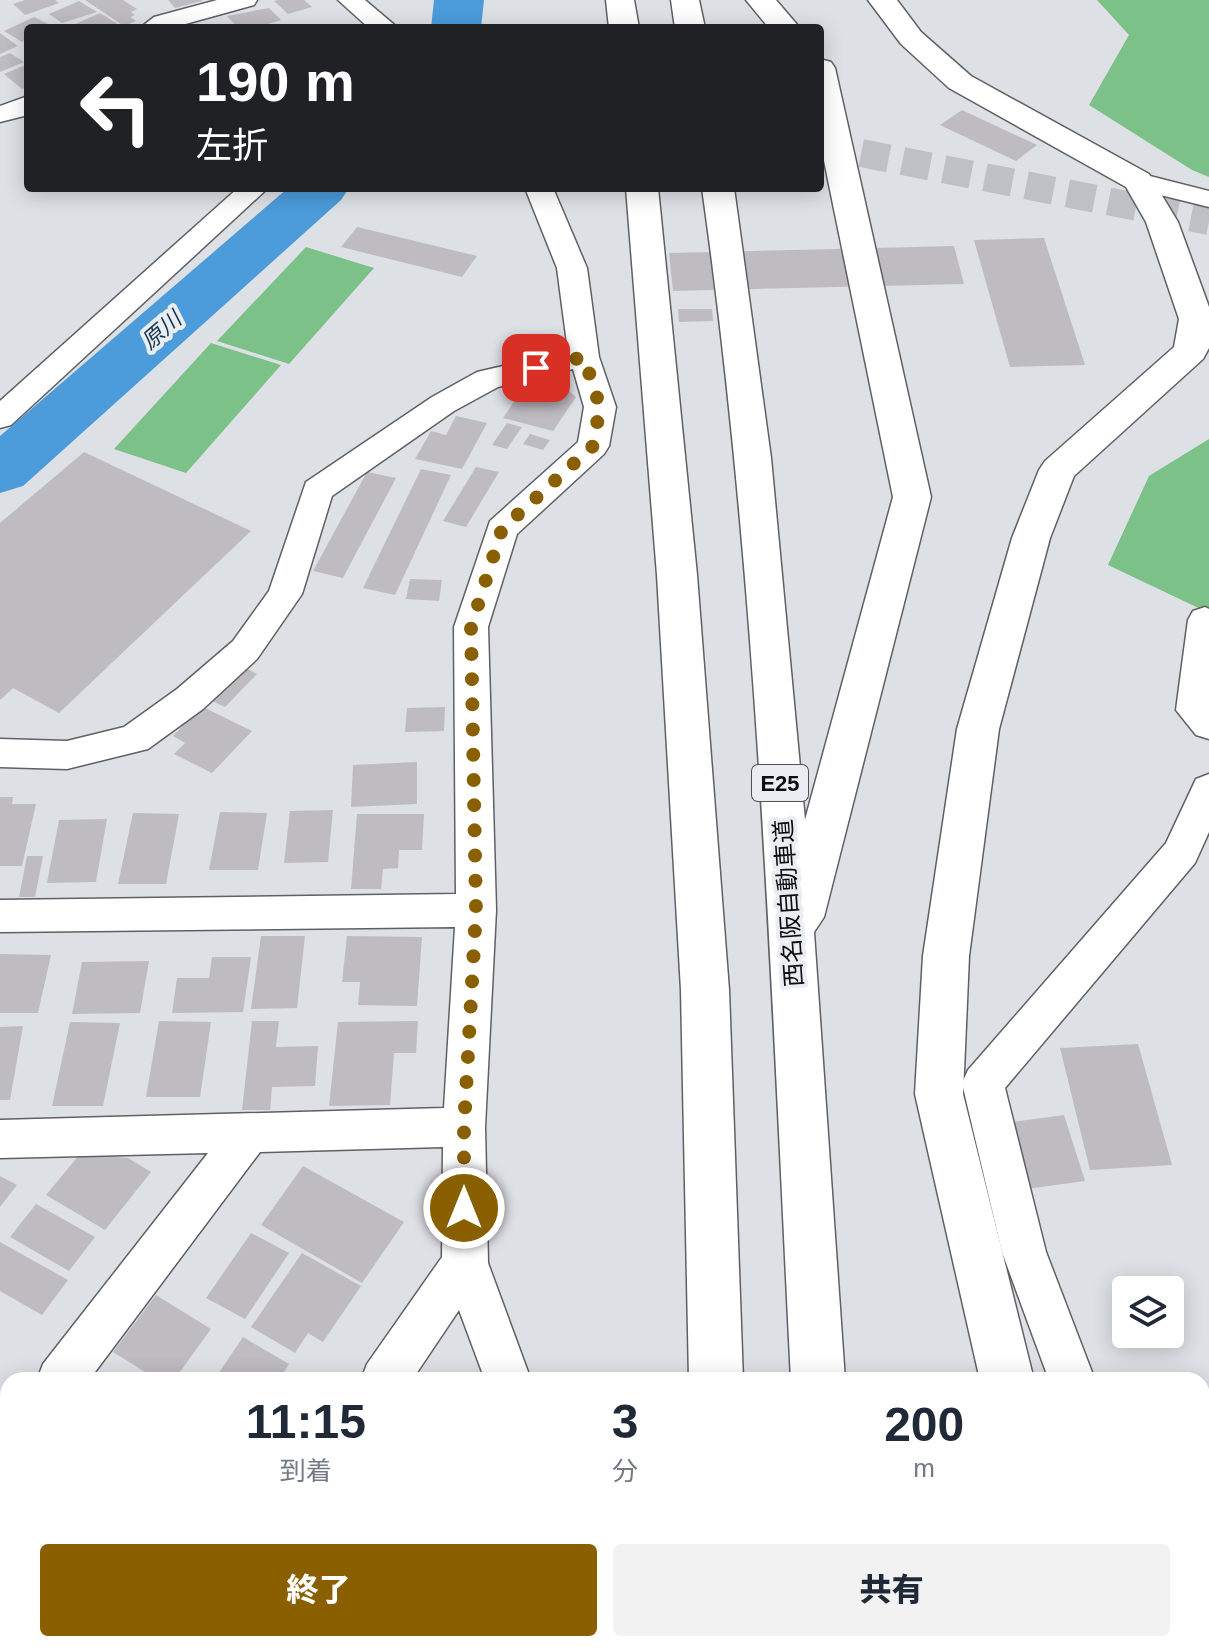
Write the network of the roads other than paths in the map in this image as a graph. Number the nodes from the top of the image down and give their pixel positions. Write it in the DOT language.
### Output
graph roads {
  1 [pos="147,0"];
  2 [pos="245,0"];
  3 [pos="350,0"];
  4 [pos="620,0"];
  5 [pos="685,0"];
  6 [pos="760,0"];
  7 [pos="882,0"];
  8 [pos="158,24"];
  9 [pos="161,24"];
  10 [pos="380,24"];
  11 [pos="623,24"];
  12 [pos="689,24"];
  13 [pos="781,24"];
  14 [pos="824,87"];
  15 [pos="24,106"];
  16 [pos="0,114"];
  17 [pos="1138,181"];
  18 [pos="250,192"];
  19 [pos="541,192"];
  20 [pos="642,192"];
  21 [pos="719,192"];
  22 [pos="1209,199"];
  23 [pos="584,357"];
  24 [pos="0,418"];
  25 [pos="1205,620"];
  26 [pos="1209,725"];
  27 [pos="0,753"];
  28 [pos="1209,789"];
  29 [pos="476,910"];
  30 [pos="0,916"];
  31 [pos="793,948"];
  32 [pos="464,1127"];
  33 [pos="249,1133"];
  34 [pos="0,1139"];
  35 [pos="465,1263"];
  36 [pos="66,1372"];
  37 [pos="390,1372"];
  38 [pos="505,1372"];
  39 [pos="716,1372"];
  40 [pos="818,1372"];
  41 [pos="1005,1372"];
  42 [pos="1069,1372"];
  1 -- 8 [label="street"];
  2 -- 9 [label="street"];
  3 -- 10 [label="street"];
  4 -- 11 [label="main road"];
  5 -- 12 [label="main road"];
  6 -- 13 [label="main road"];
  7 -- 17 [label="main road"];
  14 -- 31 [label="main road"];
  15 -- 16 [label="street"];
  17 -- 22 [label="street"];
  17 -- 41 [label="main road"];
  18 -- 24 [label="street"];
  19 -- 23 [label="street"];
  20 -- 39 [label="main road"];
  21 -- 31 [label="main road, 西名阪自動車道 / E25"];
  23 -- 27 [label="street"];
  23 -- 29 [label="street"];
  25 -- 26 [label="street"];
  28 -- 42 [label="street"];
  29 -- 30 [label="street"];
  29 -- 32 [label="street"];
  31 -- 40 [label="main road, 西名阪自動車道 / E25"];
  32 -- 33 [label="street"];
  32 -- 35 [label="street"];
  33 -- 34 [label="street"];
  33 -- 36 [label="street"];
  35 -- 37 [label="street"];
  35 -- 38 [label="street"];
}
